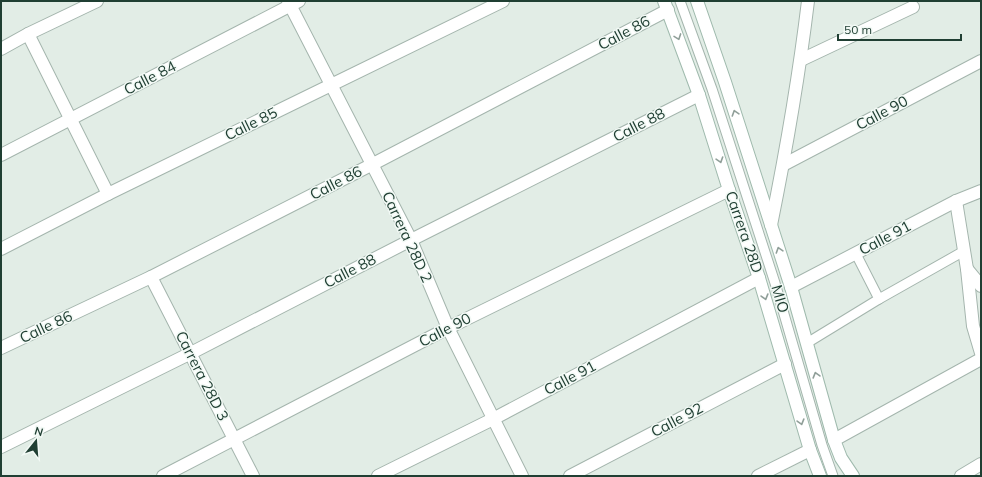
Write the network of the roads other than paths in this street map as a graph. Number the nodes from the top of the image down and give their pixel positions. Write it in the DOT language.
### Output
graph roads {
  1 [pos="97,1"];
  2 [pos="503,1"];
  3 [pos="680,1"];
  4 [pos="697,1"];
  5 [pos="808,1"];
  6 [pos="293,2"];
  7 [pos="666,6"];
  8 [pos="913,7"];
  9 [pos="28,34"];
  10 [pos="1,49"];
  11 [pos="801,60"];
  12 [pos="981,60"];
  13 [pos="331,85"];
  14 [pos="699,96"];
  15 [pos="70,119"];
  16 [pos="1,155"];
  17 [pos="373,164"];
  18 [pos="784,165"];
  19 [pos="729,190"];
  20 [pos="981,191"];
  21 [pos="108,194"];
  22 [pos="956,201"];
  23 [pos="771,225"];
  24 [pos="411,240"];
  25 [pos="1,249"];
  26 [pos="964,251"];
  27 [pos="856,254"];
  28 [pos="967,269"];
  29 [pos="151,277"];
  30 [pos="759,278"];
  31 [pos="981,286"];
  32 [pos="791,287"];
  33 [pos="879,298"];
  34 [pos="448,328"];
  35 [pos="807,343"];
  36 [pos="1,348"];
  37 [pos="191,353"];
  38 [pos="981,353"];
  39 [pos="981,359"];
  40 [pos="785,364"];
  41 [pos="493,419"];
  42 [pos="234,440"];
  43 [pos="834,440"];
  44 [pos="1,447"];
  45 [pos="810,450"];
  46 [pos="828,462"];
  47 [pos="981,464"];
  48 [pos="818,473"];
  49 [pos="163,476"];
  50 [pos="253,476"];
  51 [pos="378,476"];
  52 [pos="522,476"];
  53 [pos="570,476"];
  54 [pos="758,476"];
  55 [pos="833,476"];
  56 [pos="839,476"];
  57 [pos="853,476"];
  58 [pos="961,476"];
  1 -- 9 [label="street"];
  2 -- 13 [label="street, Calle 85"];
  3 -- 46 [label="lane, MIO"];
  23 -- 4 [label="street, Carrera 28D, one-way"];
  5 -- 11 [label="street, Carrera 28D"];
  6 -- 13 [label="street, Carrera 28D 2"];
  6 -- 15 [label="street, Calle 84"];
  7 -- 14 [label="street, Carrera 28D, one-way"];
  7 -- 17 [label="street, Calle 86"];
  8 -- 11 [label="street"];
  9 -- 10 [label="street"];
  9 -- 15 [label="street"];
  11 -- 18 [label="street, Carrera 28D"];
  12 -- 18 [label="street, Calle 90"];
  13 -- 17 [label="street, Carrera 28D 2"];
  13 -- 21 [label="street, Calle 85"];
  14 -- 19 [label="street, Carrera 28D, one-way"];
  14 -- 24 [label="street, Calle 88"];
  15 -- 16 [label="street, Calle 84"];
  15 -- 21 [label="street"];
  17 -- 24 [label="street, Carrera 28D 2"];
  17 -- 29 [label="street, Calle 86"];
  18 -- 23 [label="street, Carrera 28D"];
  19 -- 30 [label="street, Carrera 28D"];
  19 -- 34 [label="street, Calle 90"];
  20 -- 22 [label="street, Calle 91"];
  21 -- 25 [label="street, Calle 85"];
  22 -- 26 [label="street"];
  22 -- 27 [label="street, Calle 91"];
  32 -- 23 [label="street, Carrera 28D, one-way"];
  24 -- 34 [label="street, Carrera 28D 2"];
  24 -- 37 [label="street, Calle 88"];
  26 -- 28 [label="street"];
  26 -- 33 [label="lane"];
  27 -- 32 [label="street, Calle 91"];
  27 -- 33 [label="lane"];
  28 -- 31 [label="street"];
  28 -- 38 [label="street"];
  29 -- 36 [label="street, Calle 86"];
  29 -- 37 [label="street, Carrera 28D 3"];
  30 -- 40 [label="street, Carrera 28D, one-way"];
  30 -- 41 [label="street, Calle 91"];
  32 -- 35 [label="street, Carrera 28D"];
  33 -- 35 [label="lane"];
  34 -- 41 [label="street, Carrera 28D 2"];
  34 -- 42 [label="street, Calle 90"];
  43 -- 35 [label="street, Carrera 28D, one-way"];
  37 -- 42 [label="street, Carrera 28D 3"];
  37 -- 44 [label="street, Calle 88"];
  39 -- 43 [label="street"];
  40 -- 45 [label="street, Carrera 28D, one-way"];
  40 -- 53 [label="street, Calle 92"];
  41 -- 51 [label="street, Calle 91"];
  41 -- 52 [label="street, Carrera 28D 2"];
  42 -- 49 [label="street, Calle 90"];
  42 -- 50 [label="street, Carrera 28D 3"];
  43 -- 57 [label="street, Carrera 28D"];
  45 -- 48 [label="street, Carrera 28D"];
  45 -- 54 [label="street"];
  46 -- 55 [label="lane, MIO"];
  46 -- 56 [label="lane, MIO"];
  47 -- 58 [label="street"];
}
